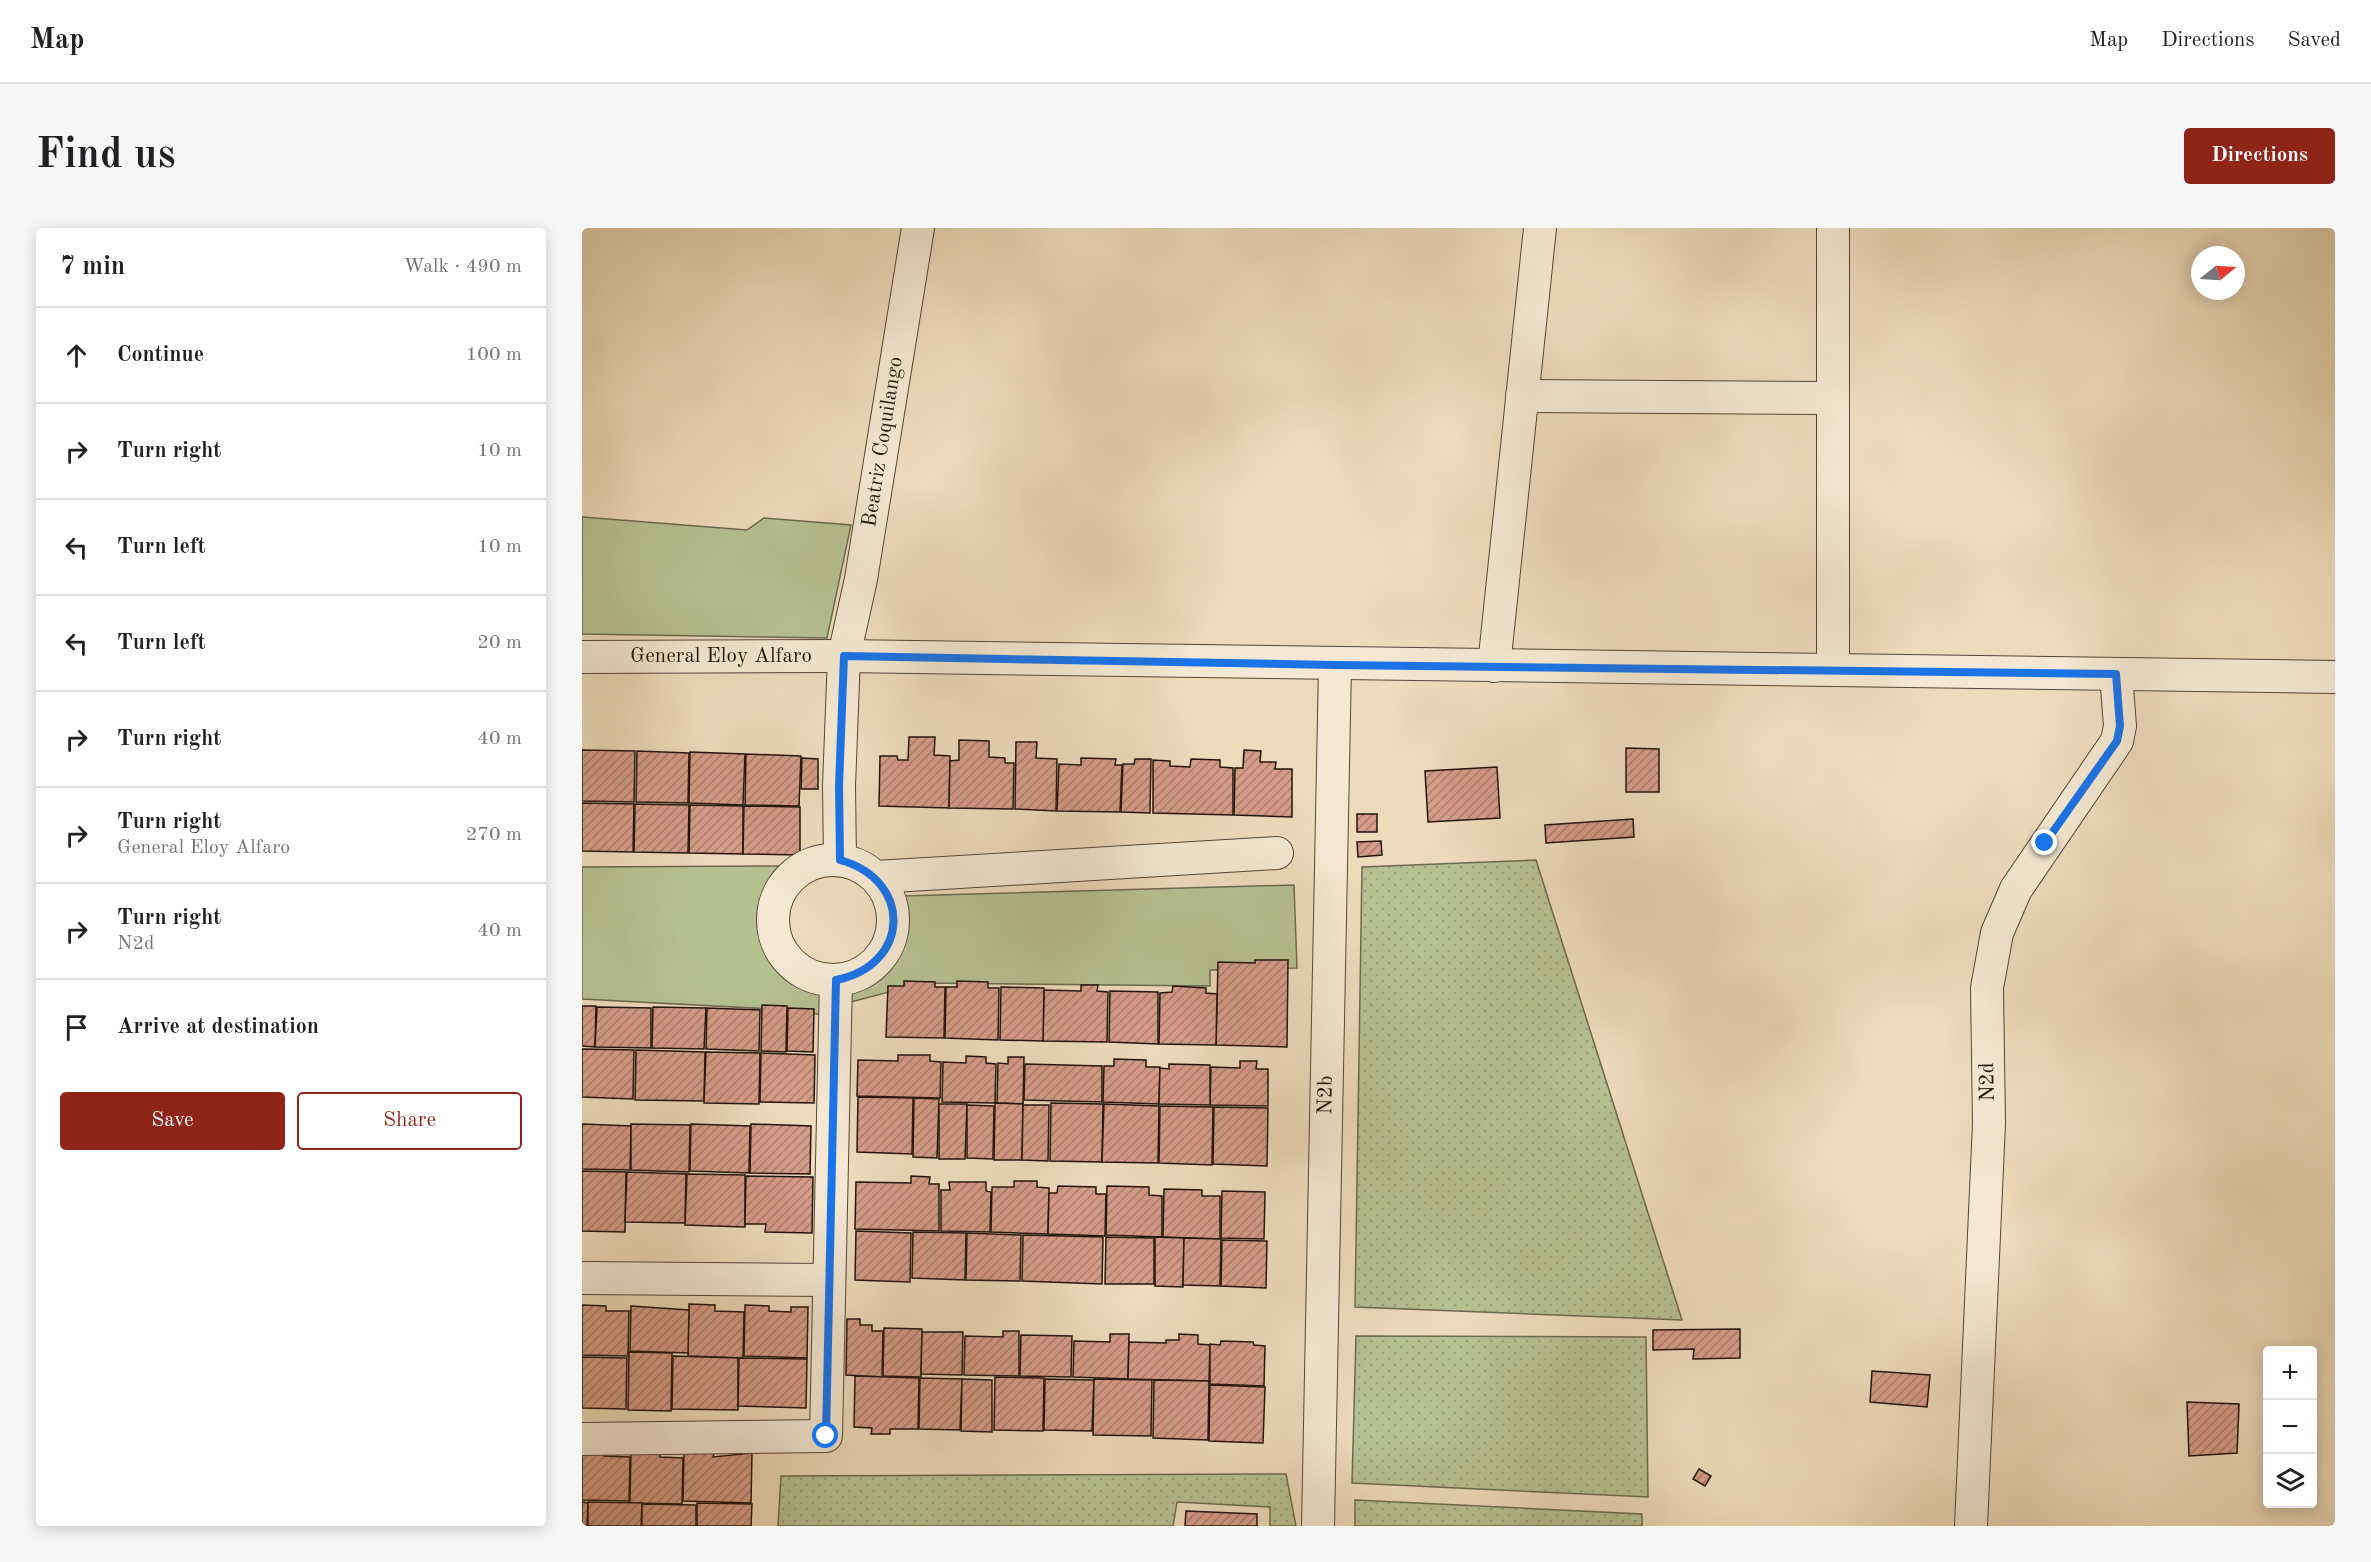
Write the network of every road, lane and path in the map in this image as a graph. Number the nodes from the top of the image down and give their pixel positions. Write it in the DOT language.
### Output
graph roads {
  1 [pos="918,228"];
  2 [pos="1540,228"];
  3 [pos="1833,228"];
  4 [pos="1522,396"];
  5 [pos="1833,398"];
  6 [pos="844,656"];
  7 [pos="582,657"];
  8 [pos="1335,665"];
  9 [pos="1494,666"];
  10 [pos="1833,670"];
  11 [pos="2116,674"];
  12 [pos="2335,677"];
  13 [pos="1277,854"];
  14 [pos="840,860"];
  15 [pos="876,877"];
  16 [pos="836,980"];
  17 [pos="582,1278"];
  18 [pos="828,1280"];
  19 [pos="582,1439"];
  20 [pos="1318,1526"];
  21 [pos="1971,1526"];
  1 -- 6 [label="street, Beatriz Coquilango"];
  2 -- 4 [label="street"];
  3 -- 5 [label="street"];
  4 -- 5 [label="street"];
  4 -- 9 [label="street"];
  5 -- 10 [label="street"];
  6 -- 7 [label="street, General Eloy Alfaro"];
  6 -- 8 [label="street, General Eloy Alfaro"];
  6 -- 14 [label="street, Beatriz Coquilango"];
  8 -- 9 [label="street, General Eloy Alfaro"];
  8 -- 20 [label="street, N2b"];
  9 -- 10 [label="street, General Eloy Alfaro"];
  10 -- 11 [label="street, General Eloy Alfaro"];
  11 -- 12 [label="street, General Eloy Alfaro"];
  11 -- 21 [label="street, N2d"];
  13 -- 15 [label="street"];
  14 -- 15 [label="street"];
  14 -- 16 [label="street"];
  15 -- 16 [label="street"];
  16 -- 18 [label="street"];
  17 -- 18 [label="street"];
  18 -- 19 [label="street"];
}
